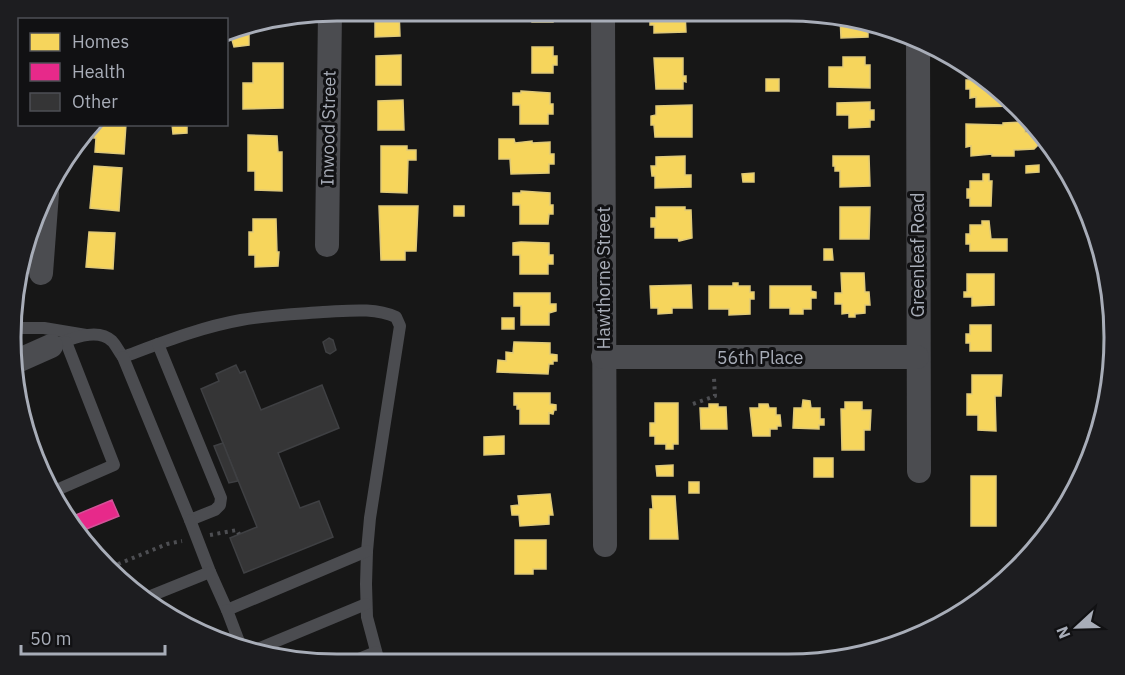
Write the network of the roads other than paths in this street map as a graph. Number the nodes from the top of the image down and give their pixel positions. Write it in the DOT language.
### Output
graph roads {
  1 [pos="330,21"];
  2 [pos="603,21"];
  3 [pos="918,49"];
  4 [pos="45,215"];
  5 [pos="327,245"];
  6 [pos="41,273"];
  7 [pos="21,328"];
  8 [pos="87,335"];
  9 [pos="58,344"];
  10 [pos="158,344"];
  11 [pos="123,357"];
  12 [pos="603,357"];
  13 [pos="917,357"];
  14 [pos="22,359"];
  15 [pos="919,471"];
  16 [pos="60,489"];
  17 [pos="190,520"];
  18 [pos="605,544"];
  19 [pos="367,551"];
  20 [pos="210,572"];
  21 [pos="153,595"];
  22 [pos="366,604"];
  23 [pos="226,610"];
  24 [pos="238,638"];
  25 [pos="266,646"];
  26 [pos="377,654"];
  1 -- 5 [label="street, Inwood Street"];
  2 -- 12 [label="street, Hawthorne Street"];
  3 -- 13 [label="street, Greenleaf Road"];
  4 -- 6 [label="street"];
  7 -- 8 [label="lane"];
  8 -- 9 [label="lane"];
  8 -- 11 [label="lane"];
  9 -- 14 [label="street"];
  9 -- 16 [label="lane"];
  10 -- 11 [label="lane"];
  10 -- 17 [label="lane"];
  10 -- 19 [label="lane"];
  11 -- 17 [label="lane"];
  12 -- 13 [label="street, 56th Place"];
  12 -- 18 [label="street, Hawthorne Street"];
  13 -- 15 [label="street, Greenleaf Road"];
  17 -- 20 [label="lane"];
  19 -- 22 [label="lane"];
  19 -- 23 [label="lane"];
  20 -- 21 [label="lane"];
  20 -- 23 [label="lane"];
  22 -- 25 [label="lane"];
  22 -- 26 [label="lane"];
  23 -- 24 [label="lane"];
}
